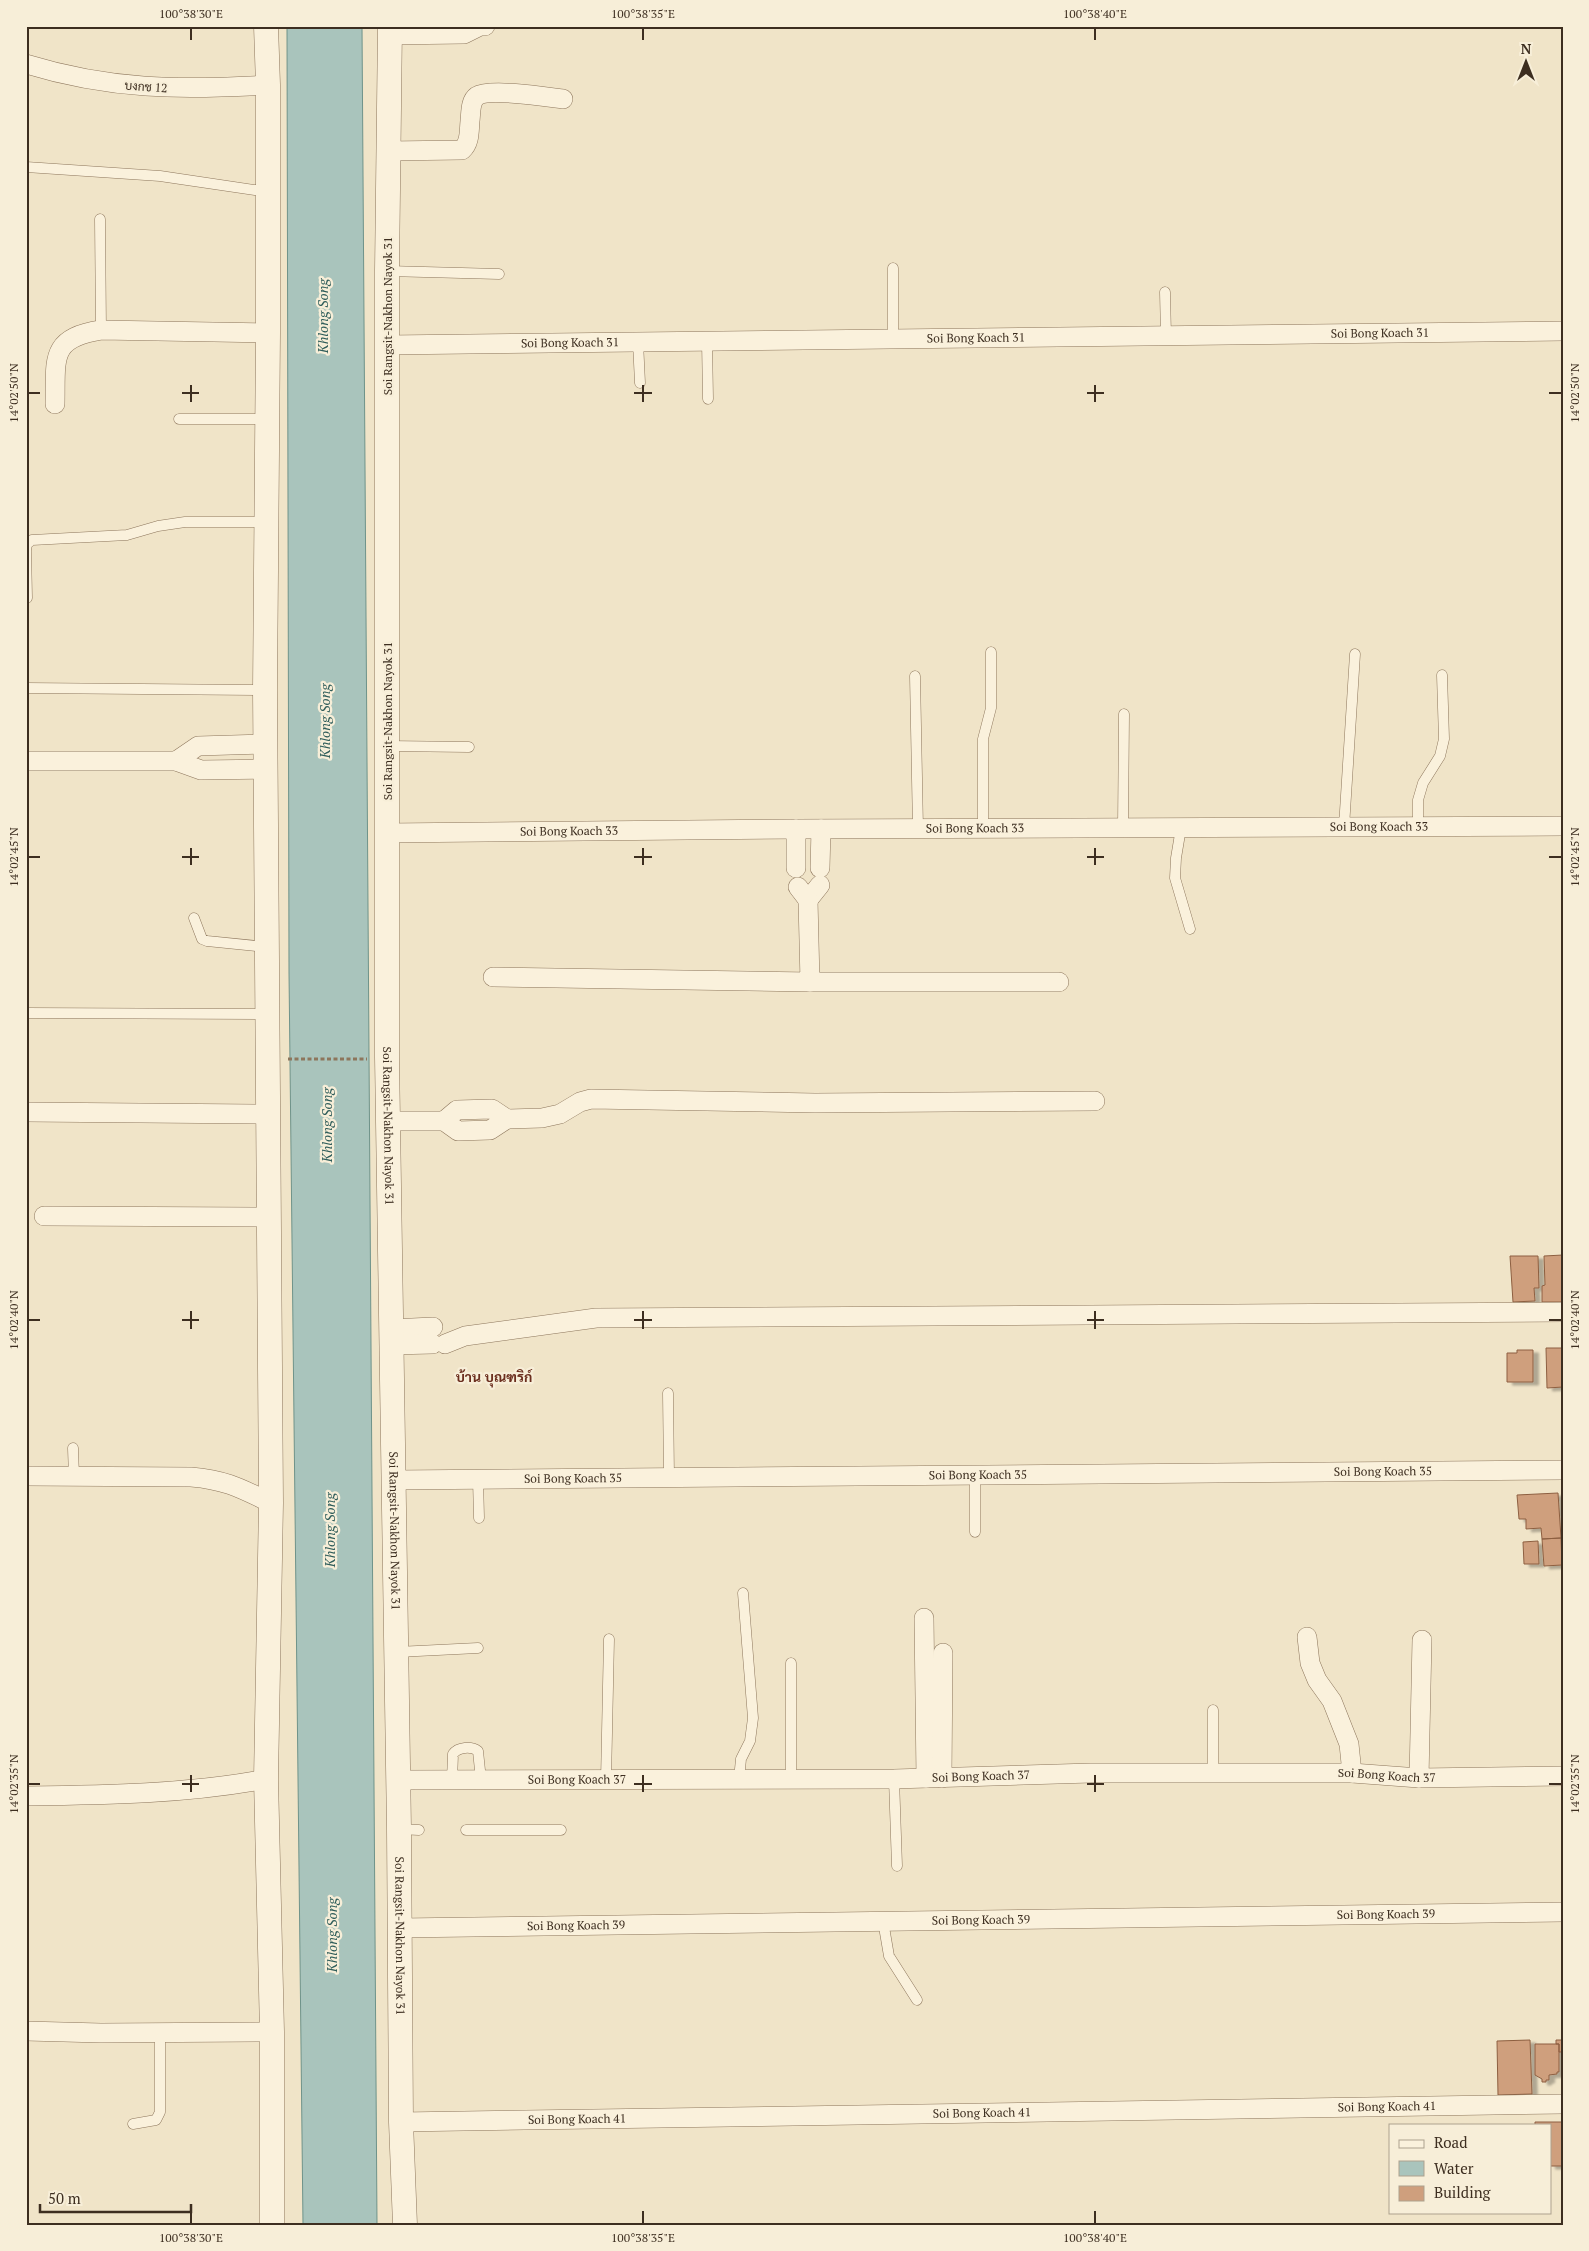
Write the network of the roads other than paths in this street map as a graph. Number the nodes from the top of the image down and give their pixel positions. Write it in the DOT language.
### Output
graph roads {
  1 [pos="266,26"];
  2 [pos="480,26"];
  3 [pos="485,26"];
  4 [pos="390,31"];
  5 [pos="26,64"];
  6 [pos="268,85"];
  7 [pos="563,99"];
  8 [pos="388,152"];
  9 [pos="26,166"];
  10 [pos="268,192"];
  11 [pos="100,219"];
  12 [pos="893,268"];
  13 [pos="387,270"];
  14 [pos="499,274"];
  15 [pos="1165,292"];
  16 [pos="101,330"];
  17 [pos="1563,331"];
  18 [pos="268,333"];
  19 [pos="1166,336"];
  20 [pos="893,339"];
  21 [pos="707,341"];
  22 [pos="638,342"];
  23 [pos="388,345"];
  24 [pos="640,383"];
  25 [pos="708,399"];
  26 [pos="55,404"];
  27 [pos="179,419"];
  28 [pos="268,419"];
  29 [pos="266,522"];
  30 [pos="28,598"];
  31 [pos="991,652"];
  32 [pos="1355,654"];
  33 [pos="1442,675"];
  34 [pos="915,676"];
  35 [pos="26,688"];
  36 [pos="265,690"];
  37 [pos="1124,714"];
  38 [pos="265,744"];
  39 [pos="388,746"];
  40 [pos="469,747"];
  41 [pos="26,761"];
  42 [pos="176,761"];
  43 [pos="266,769"];
  44 [pos="1563,826"];
  45 [pos="1344,827"];
  46 [pos="1418,827"];
  47 [pos="982,828"];
  48 [pos="1123,828"];
  49 [pos="1181,828"];
  50 [pos="796,829"];
  51 [pos="821,829"];
  52 [pos="918,829"];
  53 [pos="387,833"];
  54 [pos="796,868"];
  55 [pos="194,918"];
  56 [pos="1190,929"];
  57 [pos="267,947"];
  58 [pos="493,977"];
  59 [pos="810,982"];
  60 [pos="1059,982"];
  61 [pos="26,1013"];
  62 [pos="268,1014"];
  63 [pos="1095,1101"];
  64 [pos="26,1112"];
  65 [pos="268,1114"];
  66 [pos="388,1121"];
  67 [pos="44,1216"];
  68 [pos="267,1218"];
  69 [pos="1563,1312"];
  70 [pos="391,1337"];
  71 [pos="668,1393"];
  72 [pos="73,1448"];
  73 [pos="1563,1470"];
  74 [pos="975,1475"];
  75 [pos="26,1476"];
  76 [pos="74,1477"];
  77 [pos="669,1477"];
  78 [pos="478,1479"];
  79 [pos="394,1480"];
  80 [pos="271,1503"];
  81 [pos="479,1518"];
  82 [pos="975,1532"];
  83 [pos="743,1593"];
  84 [pos="924,1618"];
  85 [pos="1307,1637"];
  86 [pos="609,1638"];
  87 [pos="1422,1640"];
  88 [pos="478,1648"];
  89 [pos="397,1652"];
  90 [pos="943,1652"];
  91 [pos="791,1663"];
  92 [pos="1213,1710"];
  93 [pos="1352,1773"];
  94 [pos="1213,1774"];
  95 [pos="1563,1776"];
  96 [pos="934,1778"];
  97 [pos="1419,1778"];
  98 [pos="266,1779"];
  99 [pos="739,1779"];
  100 [pos="791,1779"];
  101 [pos="894,1779"];
  102 [pos="399,1780"];
  103 [pos="481,1780"];
  104 [pos="606,1780"];
  105 [pos="452,1781"];
  106 [pos="26,1796"];
  107 [pos="466,1830"];
  108 [pos="561,1830"];
  109 [pos="896,1866"];
  110 [pos="1563,1912"];
  111 [pos="882,1922"];
  112 [pos="400,1928"];
  113 [pos="917,2000"];
  114 [pos="26,2031"];
  115 [pos="160,2032"];
  116 [pos="272,2032"];
  117 [pos="1563,2104"];
  118 [pos="401,2122"];
  119 [pos="133,2124"];
  120 [pos="272,2225"];
  121 [pos="405,2225"];
  1 -- 6 [label="street"];
  2 -- 3 [label="street"];
  2 -- 4 [label="street"];
  4 -- 8 [label="street, Soi Rangsit-Nakhon Nayok 31"];
  5 -- 6 [label="street, บงกช 12"];
  6 -- 10 [label="street"];
  7 -- 8 [label="street"];
  8 -- 13 [label="street, Soi Rangsit-Nakhon Nayok 31"];
  9 -- 10 [label="lane"];
  10 -- 18 [label="street"];
  11 -- 16 [label="lane"];
  12 -- 20 [label="lane"];
  13 -- 14 [label="lane"];
  13 -- 23 [label="street, Soi Rangsit-Nakhon Nayok 31"];
  15 -- 19 [label="lane"];
  16 -- 18 [label="street"];
  16 -- 26 [label="street"];
  17 -- 19 [label="street, Soi Bong Koach 31"];
  18 -- 28 [label="street"];
  19 -- 20 [label="street, Soi Bong Koach 31"];
  20 -- 21 [label="street, Soi Bong Koach 31"];
  21 -- 22 [label="street, Soi Bong Koach 31"];
  21 -- 25 [label="lane"];
  22 -- 23 [label="street, Soi Bong Koach 31"];
  22 -- 24 [label="lane"];
  23 -- 39 [label="street, Soi Rangsit-Nakhon Nayok 31"];
  27 -- 28 [label="lane"];
  28 -- 29 [label="street"];
  29 -- 30 [label="lane"];
  29 -- 36 [label="street"];
  31 -- 47 [label="lane"];
  32 -- 45 [label="lane"];
  33 -- 46 [label="lane"];
  34 -- 52 [label="lane"];
  35 -- 36 [label="lane"];
  36 -- 38 [label="street"];
  37 -- 48 [label="lane"];
  38 -- 42 [label="street"];
  38 -- 43 [label="street"];
  39 -- 40 [label="lane"];
  39 -- 53 [label="street, Soi Rangsit-Nakhon Nayok 31"];
  41 -- 42 [label="street"];
  42 -- 43 [label="street"];
  43 -- 57 [label="street"];
  44 -- 46 [label="street, Soi Bong Koach 33"];
  45 -- 46 [label="street, Soi Bong Koach 33"];
  45 -- 49 [label="street, Soi Bong Koach 33"];
  47 -- 48 [label="street, Soi Bong Koach 33"];
  47 -- 52 [label="street, Soi Bong Koach 33"];
  48 -- 49 [label="street, Soi Bong Koach 33"];
  49 -- 56 [label="lane"];
  50 -- 51 [label="street, Soi Bong Koach 33"];
  50 -- 53 [label="street, Soi Bong Koach 33"];
  50 -- 54 [label="street"];
  51 -- 52 [label="street, Soi Bong Koach 33"];
  51 -- 59 [label="street"];
  53 -- 66 [label="street, Soi Rangsit-Nakhon Nayok 31"];
  55 -- 57 [label="lane"];
  57 -- 62 [label="street"];
  58 -- 59 [label="street"];
  59 -- 60 [label="street"];
  61 -- 62 [label="lane"];
  62 -- 65 [label="street"];
  63 -- 66 [label="street"];
  64 -- 65 [label="street"];
  65 -- 68 [label="street"];
  66 -- 70 [label="street, Soi Rangsit-Nakhon Nayok 31"];
  67 -- 68 [label="street"];
  68 -- 80 [label="street"];
  69 -- 70 [label="street"];
  70 -- 79 [label="street, Soi Rangsit-Nakhon Nayok 31"];
  71 -- 77 [label="lane"];
  72 -- 76 [label="lane"];
  73 -- 74 [label="street, Soi Bong Koach 35"];
  74 -- 77 [label="street, Soi Bong Koach 35"];
  74 -- 82 [label="lane"];
  75 -- 76 [label="street"];
  76 -- 80 [label="street"];
  77 -- 78 [label="street, Soi Bong Koach 35"];
  78 -- 79 [label="street, Soi Bong Koach 35"];
  78 -- 81 [label="lane"];
  79 -- 89 [label="street, Soi Rangsit-Nakhon Nayok 31"];
  80 -- 98 [label="street"];
  83 -- 99 [label="lane"];
  84 -- 96 [label="street"];
  85 -- 93 [label="street"];
  86 -- 104 [label="lane"];
  87 -- 97 [label="street"];
  88 -- 89 [label="lane"];
  89 -- 102 [label="street, Soi Rangsit-Nakhon Nayok 31"];
  90 -- 96 [label="street"];
  91 -- 100 [label="lane"];
  92 -- 94 [label="lane"];
  93 -- 94 [label="street, Soi Bong Koach 37"];
  93 -- 97 [label="street, Soi Bong Koach 37"];
  94 -- 96 [label="street, Soi Bong Koach 37"];
  95 -- 97 [label="street, Soi Bong Koach 37"];
  96 -- 101 [label="street, Soi Bong Koach 37"];
  98 -- 106 [label="street"];
  98 -- 116 [label="street"];
  99 -- 100 [label="street, Soi Bong Koach 37"];
  99 -- 104 [label="street, Soi Bong Koach 37"];
  100 -- 101 [label="street, Soi Bong Koach 37"];
  101 -- 109 [label="lane"];
  102 -- 105 [label="street, Soi Bong Koach 37"];
  102 -- 112 [label="street, Soi Rangsit-Nakhon Nayok 31"];
  103 -- 104 [label="street, Soi Bong Koach 37"];
  103 -- 105 [label="street, Soi Bong Koach 37"];
  103 -- 105 [label="lane"];
  107 -- 108 [label="lane"];
  110 -- 111 [label="street, Soi Bong Koach 39"];
  111 -- 112 [label="street, Soi Bong Koach 39"];
  111 -- 113 [label="lane"];
  112 -- 118 [label="street, Soi Rangsit-Nakhon Nayok 31"];
  114 -- 115 [label="street"];
  115 -- 116 [label="street"];
  115 -- 119 [label="lane"];
  116 -- 120 [label="street"];
  117 -- 118 [label="street, Soi Bong Koach 41"];
  118 -- 121 [label="street, Soi Rangsit-Nakhon Nayok 31"];
}
